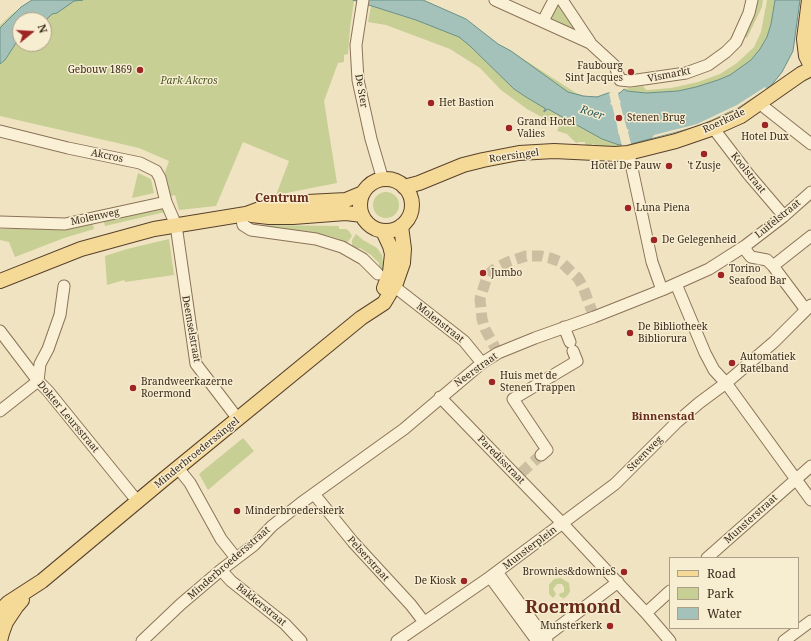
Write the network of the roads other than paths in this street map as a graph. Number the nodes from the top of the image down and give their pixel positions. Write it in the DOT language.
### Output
graph roads {
  1 [pos="363,0"];
  2 [pos="495,0"];
  3 [pos="554,0"];
  4 [pos="562,0"];
  5 [pos="752,0"];
  6 [pos="809,3"];
  7 [pos="543,21"];
  8 [pos="811,27"];
  9 [pos="590,42"];
  10 [pos="811,66"];
  11 [pos="811,69"];
  12 [pos="764,107"];
  13 [pos="714,128"];
  14 [pos="0,131"];
  15 [pos="811,144"];
  16 [pos="629,156"];
  17 [pos="383,180"];
  18 [pos="404,187"];
  19 [pos="811,192"];
  20 [pos="363,193"];
  21 [pos="166,202"];
  22 [pos="244,215"];
  23 [pos="362,215"];
  24 [pos="784,216"];
  25 [pos="0,222"];
  26 [pos="401,226"];
  27 [pos="176,229"];
  28 [pos="383,231"];
  29 [pos="811,236"];
  30 [pos="745,246"];
  31 [pos="773,266"];
  32 [pos="378,274"];
  33 [pos="0,281"];
  34 [pos="676,284"];
  35 [pos="64,286"];
  36 [pos="393,288"];
  37 [pos="662,290"];
  38 [pos="808,307"];
  39 [pos="361,318"];
  40 [pos="564,327"];
  41 [pos="0,331"];
  42 [pos="482,363"];
  43 [pos="38,381"];
  44 [pos="726,383"];
  45 [pos="440,397"];
  46 [pos="0,411"];
  47 [pos="238,419"];
  48 [pos="541,454"];
  49 [pos="811,466"];
  50 [pos="178,468"];
  51 [pos="795,479"];
  52 [pos="314,494"];
  53 [pos="811,500"];
  54 [pos="138,502"];
  55 [pos="562,523"];
  56 [pos="708,557"];
  57 [pos="236,558"];
  58 [pos="221,570"];
  59 [pos="494,575"];
  60 [pos="618,582"];
  61 [pos="669,592"];
  62 [pos="646,613"];
  63 [pos="2,617"];
  64 [pos="811,621"];
  65 [pos="424,622"];
  66 [pos="398,640"];
  67 [pos="0,641"];
  68 [pos="142,641"];
  69 [pos="302,641"];
  70 [pos="537,641"];
  71 [pos="540,641"];
  72 [pos="547,641"];
  73 [pos="670,641"];
  74 [pos="784,641"];
  1 -- 17 [label="street, De Ster"];
  2 -- 7 [label="street"];
  3 -- 7 [label="street"];
  4 -- 9 [label="street"];
  5 -- 9 [label="street, Vismarkt"];
  6 -- 8 [label="main road"];
  6 -- 10 [label="main road"];
  7 -- 9 [label="street"];
  11 -- 13 [label="main road, Roerkade"];
  12 -- 15 [label="street"];
  13 -- 16 [label="main road, Roerkade"];
  13 -- 24 [label="street, Koolstraat"];
  14 -- 21 [label="street, Akcros"];
  16 -- 18 [label="main road, Roersingel"];
  16 -- 37 [label="street"];
  17 -- 18 [label="main road"];
  17 -- 20 [label="main road"];
  18 -- 26 [label="main road"];
  19 -- 24 [label="street, Luifelstraat"];
  20 -- 22 [label="main road"];
  20 -- 23 [label="main road"];
  21 -- 25 [label="street, Molenweg"];
  21 -- 27 [label="street, Akcros"];
  22 -- 23 [label="main road"];
  22 -- 27 [label="main road"];
  22 -- 32 [label="street"];
  23 -- 28 [label="main road"];
  24 -- 30 [label="street, Luifelstraat"];
  26 -- 28 [label="main road"];
  26 -- 36 [label="main road, Minderbroederssingel"];
  27 -- 33 [label="main road"];
  27 -- 47 [label="street, Deemselstraat"];
  28 -- 39 [label="main road, Minderbroederssingel"];
  29 -- 31 [label="street"];
  30 -- 31 [label="street"];
  30 -- 34 [label="street, Luifelstraat"];
  31 -- 38 [label="street"];
  34 -- 37 [label="street, Neerstraat"];
  34 -- 44 [label="street"];
  35 -- 43 [label="street"];
  36 -- 39 [label="main road, Minderbroederssingel"];
  36 -- 42 [label="street, Molenstraat"];
  37 -- 40 [label="street, Neerstraat"];
  38 -- 44 [label="street, Steenweg"];
  39 -- 47 [label="main road, Minderbroederssingel"];
  40 -- 42 [label="street, Neerstraat"];
  40 -- 48 [label="street"];
  41 -- 43 [label="street, Dokter Leursstraat"];
  42 -- 45 [label="street, Neerstraat"];
  43 -- 46 [label="street"];
  43 -- 54 [label="street, Dokter Leursstraat"];
  44 -- 51 [label="street"];
  44 -- 55 [label="street, Steenweg"];
  45 -- 52 [label="street, Neerstraat"];
  45 -- 55 [label="street, Paredisstraat"];
  47 -- 50 [label="main road, Minderbroederssingel"];
  49 -- 51 [label="street, Munsterstraat"];
  50 -- 54 [label="main road, Minderbroederssingel"];
  50 -- 57 [label="street"];
  51 -- 53 [label="street"];
  51 -- 56 [label="street, Munsterstraat"];
  52 -- 57 [label="street, Minderbroedersstraat"];
  52 -- 65 [label="street, Pelserstraat"];
  54 -- 63 [label="main road, Minderbroederssingel"];
  55 -- 59 [label="street, Munsterplein"];
  55 -- 60 [label="street, Munsterplein"];
  57 -- 58 [label="street, Minderbroedersstraat"];
  58 -- 68 [label="street, Minderbroedersstraat"];
  58 -- 69 [label="street, Bakkerstraat"];
  59 -- 65 [label="street"];
  59 -- 70 [label="street"];
  59 -- 72 [label="street, Munsterplein"];
  60 -- 62 [label="street, Munsterplein"];
  60 -- 71 [label="street"];
  61 -- 62 [label="street"];
  62 -- 73 [label="street, Munsterplein"];
  63 -- 67 [label="main road, Minderbroederssingel"];
  64 -- 74 [label="street"];
  65 -- 66 [label="street"];
}
